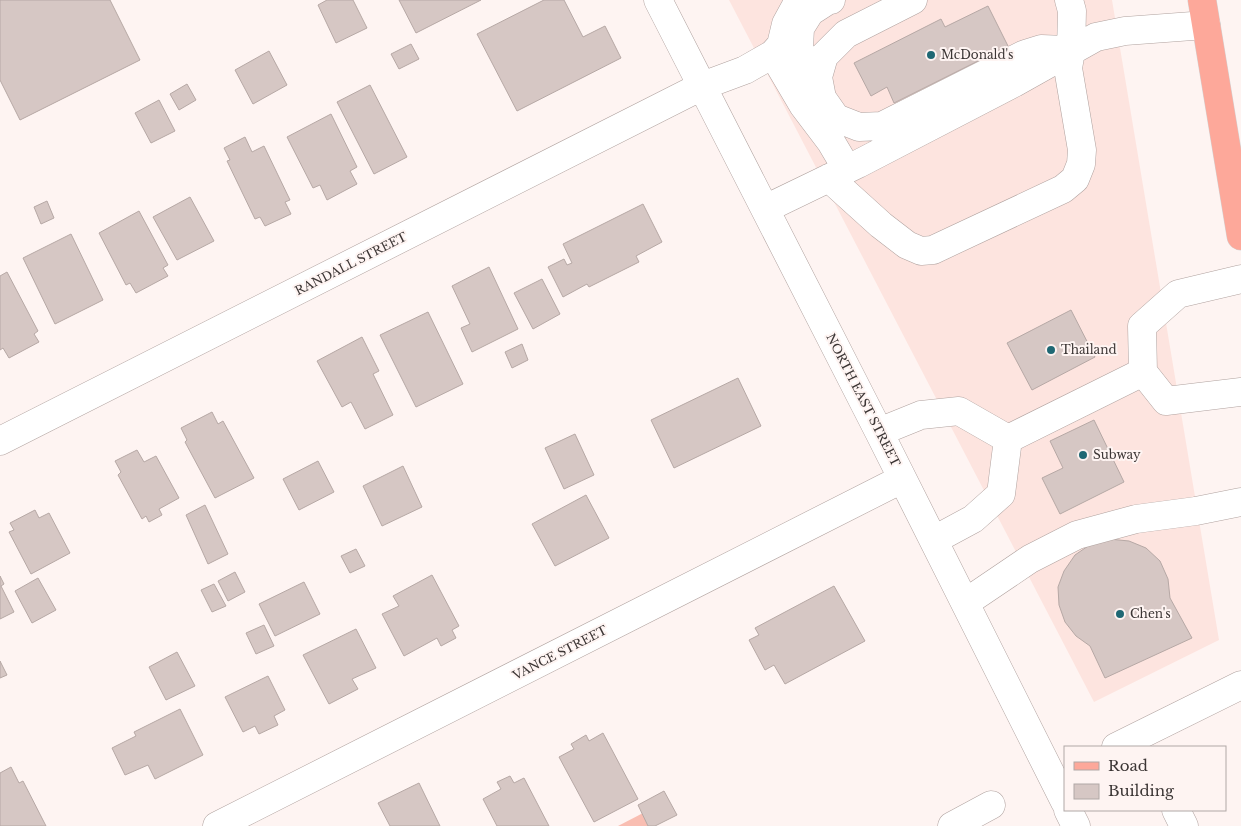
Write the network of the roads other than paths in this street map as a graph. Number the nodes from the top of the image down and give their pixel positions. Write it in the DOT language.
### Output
graph roads {
  1 [pos="658,0"];
  2 [pos="800,0"];
  3 [pos="831,0"];
  4 [pos="913,0"];
  5 [pos="1069,0"];
  6 [pos="1204,12"];
  7 [pos="1071,51"];
  8 [pos="773,54"];
  9 [pos="702,86"];
  10 [pos="822,98"];
  11 [pos="838,174"];
  12 [pos="765,209"];
  13 [pos="1241,236"];
  14 [pos="1241,279"];
  15 [pos="1143,372"];
  16 [pos="1241,392"];
  17 [pos="879,432"];
  18 [pos="1008,439"];
  19 [pos="0,441"];
  20 [pos="902,479"];
  21 [pos="1241,502"];
  22 [pos="934,540"];
  23 [pos="965,603"];
  24 [pos="1241,685"];
  25 [pos="1133,743"];
  26 [pos="1061,785"];
  27 [pos="991,805"];
  28 [pos="1068,811"];
  29 [pos="1176,811"];
  30 [pos="217,826"];
  31 [pos="952,826"];
  32 [pos="1076,826"];
  33 [pos="1184,826"];
  1 -- 9 [label="street, NORTH EAST STREET"];
  2 -- 8 [label="street"];
  3 -- 10 [label="street"];
  4 -- 10 [label="street"];
  5 -- 7 [label="street"];
  6 -- 7 [label="street"];
  6 -- 13 [label="main road"];
  7 -- 10 [label="street"];
  7 -- 11 [label="street"];
  7 -- 11 [label="street"];
  8 -- 9 [label="street, RANDALL STREET"];
  8 -- 11 [label="street"];
  9 -- 12 [label="street, NORTH EAST STREET"];
  9 -- 19 [label="street, RANDALL STREET"];
  11 -- 12 [label="street"];
  12 -- 17 [label="street, NORTH EAST STREET"];
  14 -- 15 [label="street"];
  15 -- 16 [label="street"];
  15 -- 18 [label="street"];
  17 -- 18 [label="street"];
  17 -- 20 [label="street, NORTH EAST STREET"];
  18 -- 22 [label="street"];
  20 -- 22 [label="street, NORTH EAST STREET"];
  20 -- 30 [label="street, VANCE STREET"];
  21 -- 23 [label="street"];
  22 -- 23 [label="street, NORTH EAST STREET"];
  23 -- 26 [label="street, NORTH EAST STREET"];
  24 -- 25 [label="street"];
  27 -- 31 [label="street"];
  28 -- 32 [label="street"];
  29 -- 33 [label="street"];
}
